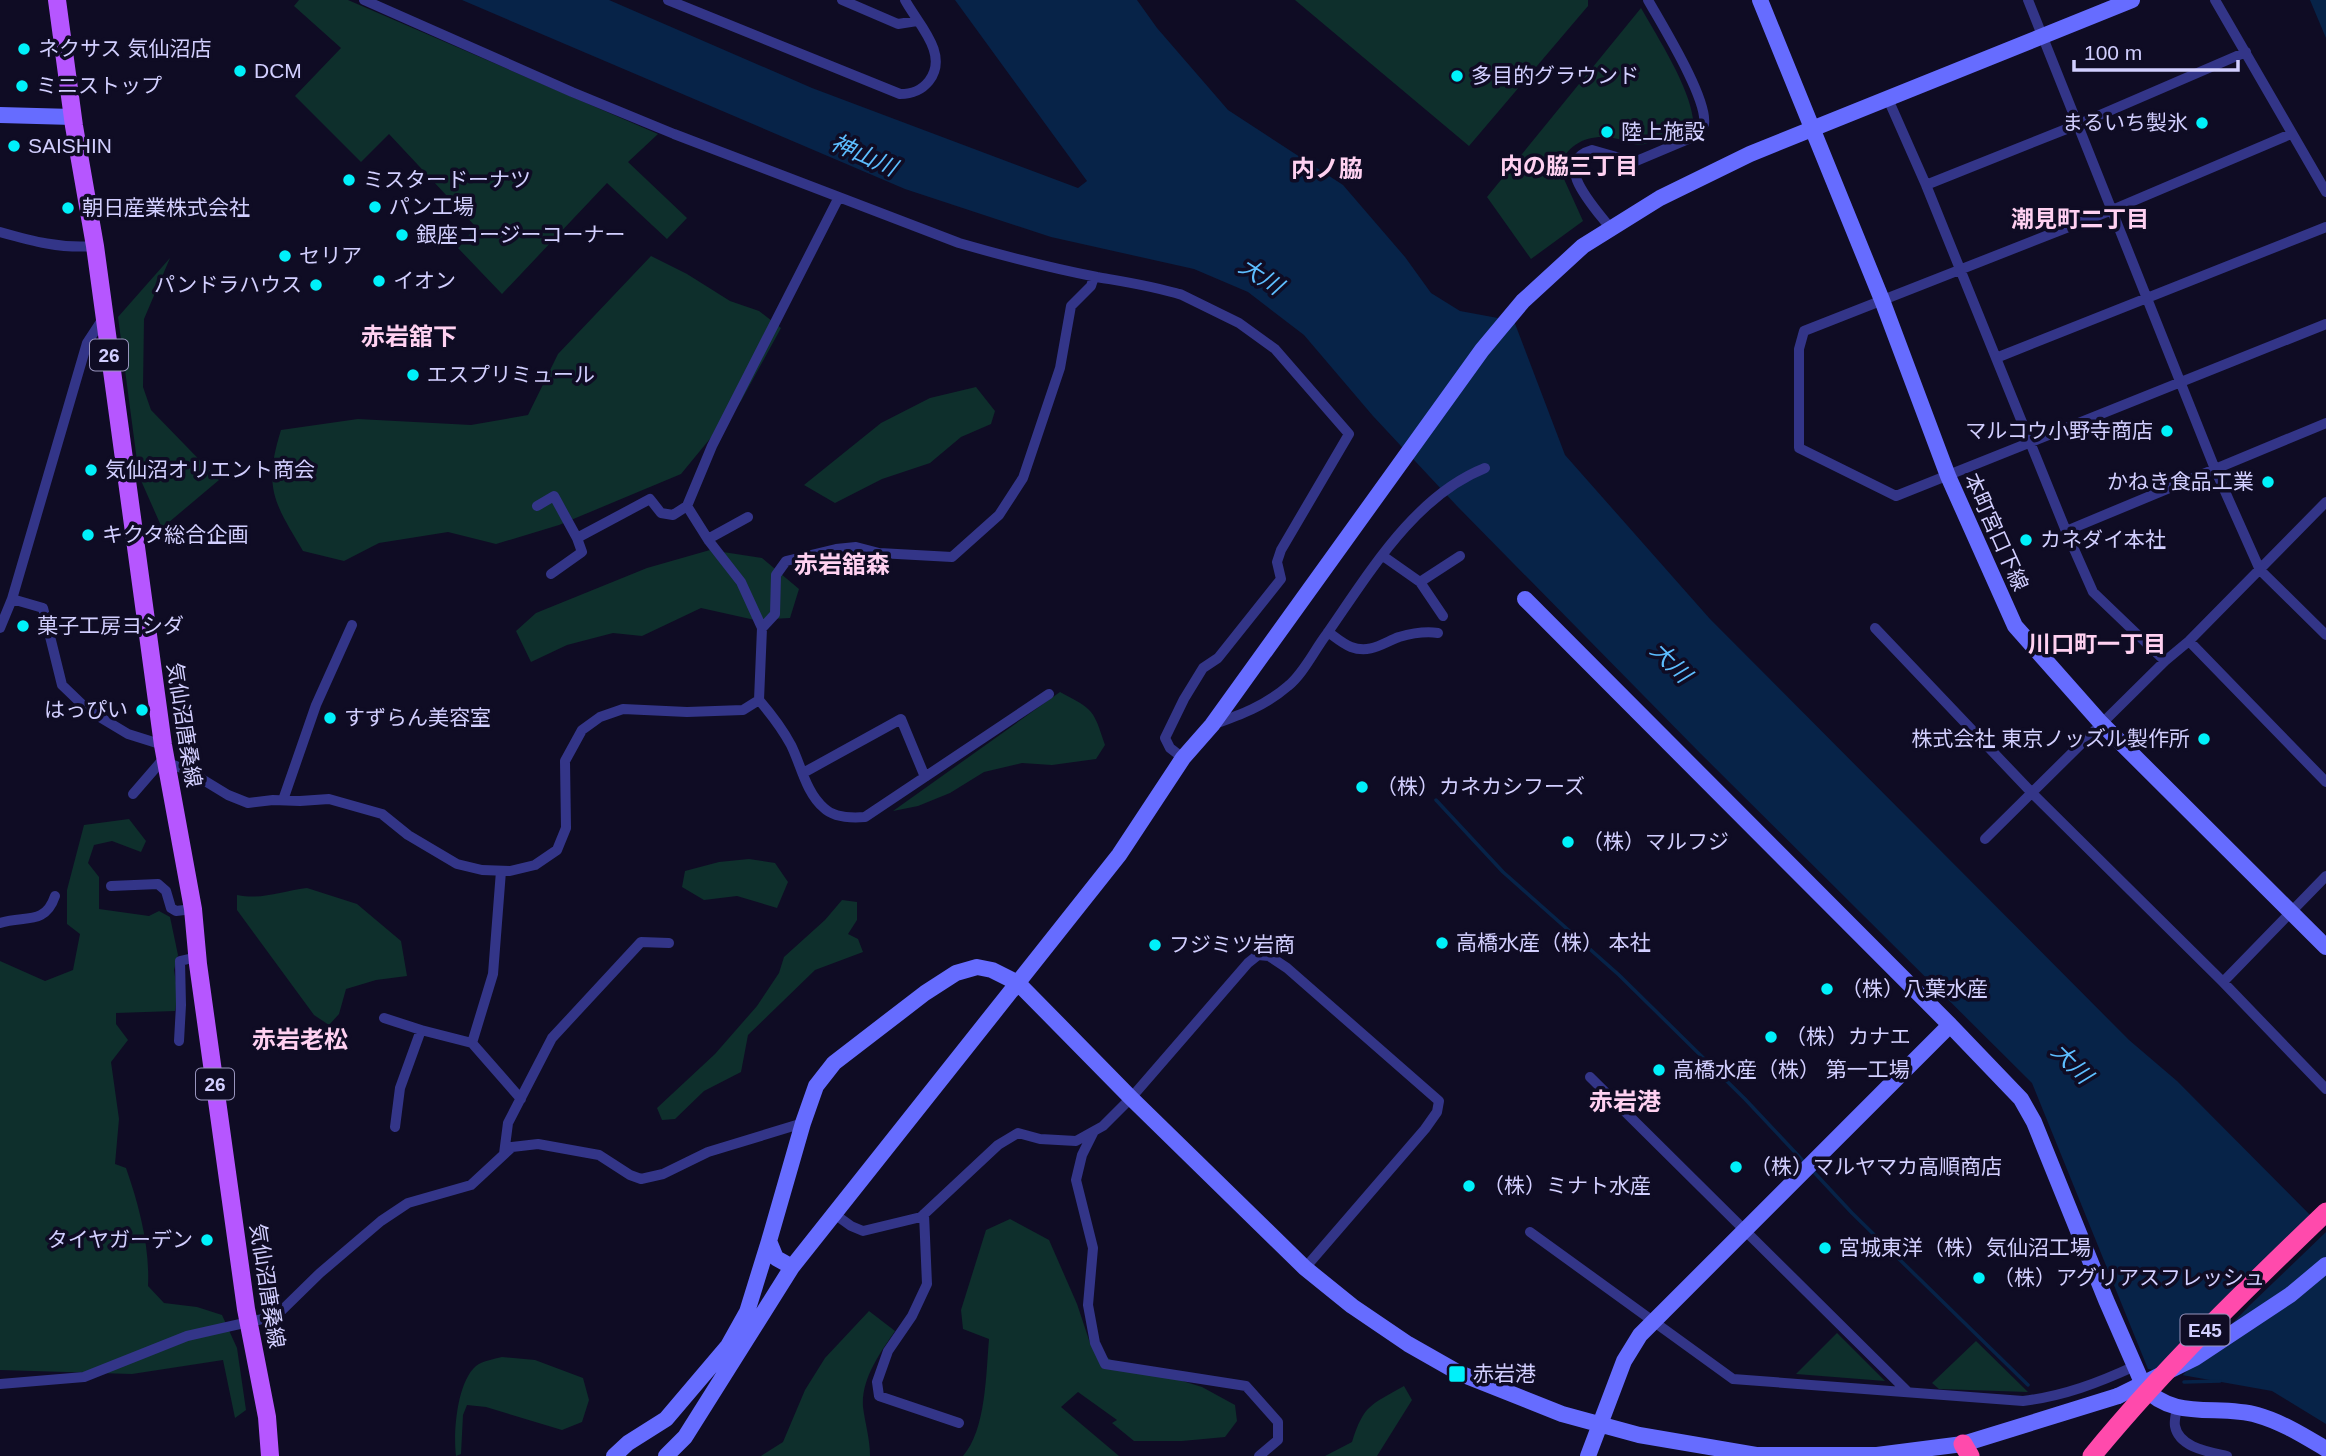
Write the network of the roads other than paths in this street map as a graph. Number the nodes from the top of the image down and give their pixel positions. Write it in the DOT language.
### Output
graph roads {
  1 [pos="57,0"];
  2 [pos="364,0"];
  3 [pos="668,0"];
  4 [pos="842,0"];
  5 [pos="905,0"];
  6 [pos="1648,0"];
  7 [pos="1760,0"];
  8 [pos="2028,0"];
  9 [pos="2132,0"];
  10 [pos="2215,0"];
  11 [pos="917,21"];
  12 [pos="2042,37"];
  13 [pos="2246,52"];
  14 [pos="1888,99"];
  15 [pos="0,115"];
  16 [pos="73,117"];
  17 [pos="2079,124"];
  18 [pos="1812,130"];
  19 [pos="2291,134"];
  20 [pos="1926,184"];
  21 [pos="2326,192"];
  22 [pos="839,197"];
  23 [pos="2112,209"];
  24 [pos="2326,227"];
  25 [pos="1611,229"];
  26 [pos="0,232"];
  27 [pos="94,246"];
  28 [pos="1960,269"];
  29 [pos="1094,277"];
  30 [pos="2148,299"];
  31 [pos="1882,300"];
  32 [pos="104,317"];
  33 [pos="2326,324"];
  34 [pos="1996,358"];
  35 [pos="2181,382"];
  36 [pos="2326,423"];
  37 [pos="2030,443"];
  38 [pos="1485,468"];
  39 [pos="2215,469"];
  40 [pos="1948,475"];
  41 [pos="2326,502"];
  42 [pos="537,506"];
  43 [pos="687,506"];
  44 [pos="748,517"];
  45 [pos="2066,531"];
  46 [pos="577,538"];
  47 [pos="708,539"];
  48 [pos="1383,556"];
  49 [pos="1460,556"];
  50 [pos="2260,570"];
  51 [pos="551,574"];
  52 [pos="1420,582"];
  53 [pos="12,599"];
  54 [pos="1525,599"];
  55 [pos="1443,616"];
  56 [pos="352,625"];
  57 [pos="0,628"];
  58 [pos="762,628"];
  59 [pos="1875,628"];
  60 [pos="1328,632"];
  61 [pos="1438,633"];
  62 [pos="2326,635"];
  63 [pos="2189,641"];
  64 [pos="2165,660"];
  65 [pos="1049,694"];
  66 [pos="759,700"];
  67 [pos="2101,723"];
  68 [pos="1212,725"];
  69 [pos="164,755"];
  70 [pos="1183,758"];
  71 [pos="803,773"];
  72 [pos="926,777"];
  73 [pos="2326,782"];
  74 [pos="2032,793"];
  75 [pos="133,794"];
  76 [pos="283,800"];
  77 [pos="1985,839"];
  78 [pos="500,871"];
  79 [pos="2326,876"];
  80 [pos="111,886"];
  81 [pos="55,896"];
  82 [pos="193,909"];
  83 [pos="2291,911"];
  84 [pos="0,923"];
  85 [pos="669,943"];
  86 [pos="2326,947"];
  87 [pos="198,957"];
  88 [pos="2223,982"];
  89 [pos="1018,983"];
  90 [pos="384,1018"];
  91 [pos="1950,1024"];
  92 [pos="421,1030"];
  93 [pos="179,1041"];
  94 [pos="472,1043"];
  95 [pos="1590,1077"];
  96 [pos="2326,1089"];
  97 [pos="1131,1098"];
  98 [pos="521,1099"];
  99 [pos="803,1123"];
  100 [pos="395,1127"];
  101 [pos="1094,1131"];
  102 [pos="504,1154"];
  103 [pos="2326,1212"];
  104 [pos="833,1213"];
  105 [pos="924,1214"];
  106 [pos="2326,1227"];
  107 [pos="1745,1230"];
  108 [pos="1530,1232"];
  109 [pos="769,1241"];
  110 [pos="2326,1265"];
  111 [pos="792,1266"];
  112 [pos="1305,1268"];
  113 [pos="250,1322"];
  114 [pos="1653,1322"];
  115 [pos="2135,1366"];
  116 [pos="0,1384"];
  117 [pos="1908,1392"];
  118 [pos="2176,1408"];
  119 [pos="958,1423"];
  120 [pos="1599,1426"];
  121 [pos="2326,1449"];
  122 [pos="1965,1452"];
  123 [pos="1790,1455"];
  124 [pos="270,1456"];
  125 [pos="614,1456"];
  126 [pos="666,1456"];
  127 [pos="1259,1456"];
  128 [pos="1588,1456"];
  129 [pos="2092,1456"];
  130 [pos="2106,1456"];
  131 [pos="2227,1456"];
  1 -- 16 [label="main road, 気仙沼唐桑線 / 26"];
  2 -- 22 [label="street"];
  3 -- 11 [label="street"];
  4 -- 11 [label="street"];
  5 -- 11 [label="street"];
  6 -- 25 [label="street"];
  7 -- 18 [label="street, 本町宮口下線"];
  8 -- 12 [label="street"];
  9 -- 12 [label="street"];
  10 -- 13 [label="street"];
  12 -- 14 [label="street"];
  12 -- 17 [label="street"];
  13 -- 17 [label="street"];
  13 -- 19 [label="street"];
  14 -- 18 [label="street"];
  14 -- 20 [label="street"];
  15 -- 16 [label="street"];
  16 -- 27 [label="main road, 気仙沼唐桑線 / 26"];
  17 -- 20 [label="street"];
  17 -- 23 [label="street"];
  18 -- 25 [label="street"];
  18 -- 31 [label="street, 本町宮口下線"];
  19 -- 21 [label="street"];
  19 -- 23 [label="street"];
  20 -- 28 [label="street"];
  22 -- 29 [label="street"];
  22 -- 43 [label="street"];
  23 -- 28 [label="street"];
  23 -- 30 [label="street"];
  24 -- 30 [label="street"];
  25 -- 68 [label="street"];
  26 -- 27 [label="street"];
  27 -- 32 [label="main road, 気仙沼唐桑線 / 26"];
  28 -- 31 [label="street"];
  28 -- 34 [label="street"];
  29 -- 58 [label="street"];
  29 -- 70 [label="street"];
  30 -- 34 [label="street"];
  30 -- 35 [label="street"];
  31 -- 40 [label="street, 本町宮口下線"];
  31 -- 40 [label="street"];
  32 -- 53 [label="street"];
  32 -- 69 [label="main road, 気仙沼唐桑線 / 26"];
  33 -- 35 [label="street"];
  34 -- 37 [label="street"];
  35 -- 37 [label="street"];
  35 -- 39 [label="street"];
  36 -- 39 [label="street"];
  37 -- 40 [label="street"];
  37 -- 45 [label="street"];
  38 -- 48 [label="street"];
  39 -- 45 [label="street"];
  39 -- 50 [label="street"];
  40 -- 67 [label="street, 本町宮口下線"];
  41 -- 50 [label="street"];
  42 -- 46 [label="street"];
  43 -- 46 [label="street"];
  43 -- 47 [label="street"];
  44 -- 47 [label="street"];
  45 -- 64 [label="street"];
  46 -- 51 [label="street"];
  47 -- 58 [label="street"];
  48 -- 52 [label="street"];
  48 -- 60 [label="street"];
  49 -- 52 [label="street"];
  50 -- 62 [label="street"];
  50 -- 63 [label="street"];
  52 -- 55 [label="street"];
  53 -- 57 [label="street"];
  53 -- 69 [label="street"];
  54 -- 91 [label="street"];
  56 -- 76 [label="street"];
  58 -- 66 [label="street"];
  59 -- 74 [label="street"];
  60 -- 61 [label="street"];
  60 -- 68 [label="street"];
  63 -- 64 [label="street"];
  63 -- 73 [label="street"];
  64 -- 67 [label="street"];
  65 -- 72 [label="street"];
  66 -- 71 [label="street"];
  66 -- 78 [label="street"];
  67 -- 74 [label="street"];
  67 -- 83 [label="street, 本町宮口下線"];
  68 -- 70 [label="street"];
  69 -- 75 [label="street"];
  69 -- 76 [label="street"];
  69 -- 82 [label="main road, 気仙沼唐桑線 / 26"];
  70 -- 89 [label="street"];
  71 -- 72 [label="street"];
  71 -- 72 [label="street"];
  74 -- 77 [label="street"];
  74 -- 88 [label="street"];
  76 -- 78 [label="street"];
  78 -- 94 [label="street"];
  79 -- 83 [label="street"];
  80 -- 82 [label="street"];
  81 -- 84 [label="street"];
  82 -- 87 [label="main road, 気仙沼唐桑線 / 26"];
  83 -- 86 [label="street, 本町宮口下線"];
  83 -- 88 [label="street"];
  85 -- 98 [label="street"];
  87 -- 93 [label="street"];
  87 -- 113 [label="main road, 気仙沼唐桑線 / 26"];
  88 -- 96 [label="street"];
  89 -- 97 [label="street"];
  89 -- 99 [label="street"];
  89 -- 104 [label="street"];
  90 -- 92 [label="street"];
  91 -- 107 [label="street"];
  91 -- 115 [label="street"];
  92 -- 94 [label="street"];
  92 -- 100 [label="street"];
  94 -- 98 [label="street"];
  95 -- 107 [label="street"];
  97 -- 101 [label="street"];
  97 -- 112 [label="street"];
  97 -- 112 [label="street"];
  98 -- 102 [label="street"];
  99 -- 102 [label="street"];
  99 -- 109 [label="street"];
  101 -- 105 [label="street"];
  101 -- 127 [label="street"];
  102 -- 113 [label="street"];
  103 -- 129 [label="highway, E45, bridge"];
  104 -- 105 [label="street"];
  104 -- 111 [label="street"];
  105 -- 119 [label="street"];
  106 -- 130 [label="highway, E45, bridge"];
  107 -- 114 [label="street"];
  107 -- 117 [label="street"];
  108 -- 114 [label="street"];
  109 -- 111 [label="street"];
  109 -- 125 [label="street"];
  110 -- 122 [label="street, bridge"];
  111 -- 126 [label="street"];
  112 -- 120 [label="street"];
  113 -- 116 [label="street"];
  113 -- 124 [label="main road, 気仙沼唐桑線 / 26"];
  114 -- 117 [label="street"];
  114 -- 120 [label="street"];
  115 -- 117 [label="street"];
  115 -- 118 [label="street"];
  118 -- 121 [label="street"];
  118 -- 131 [label="street"];
  120 -- 123 [label="street"];
  120 -- 128 [label="street"];
  122 -- 123 [label="street"];
}
